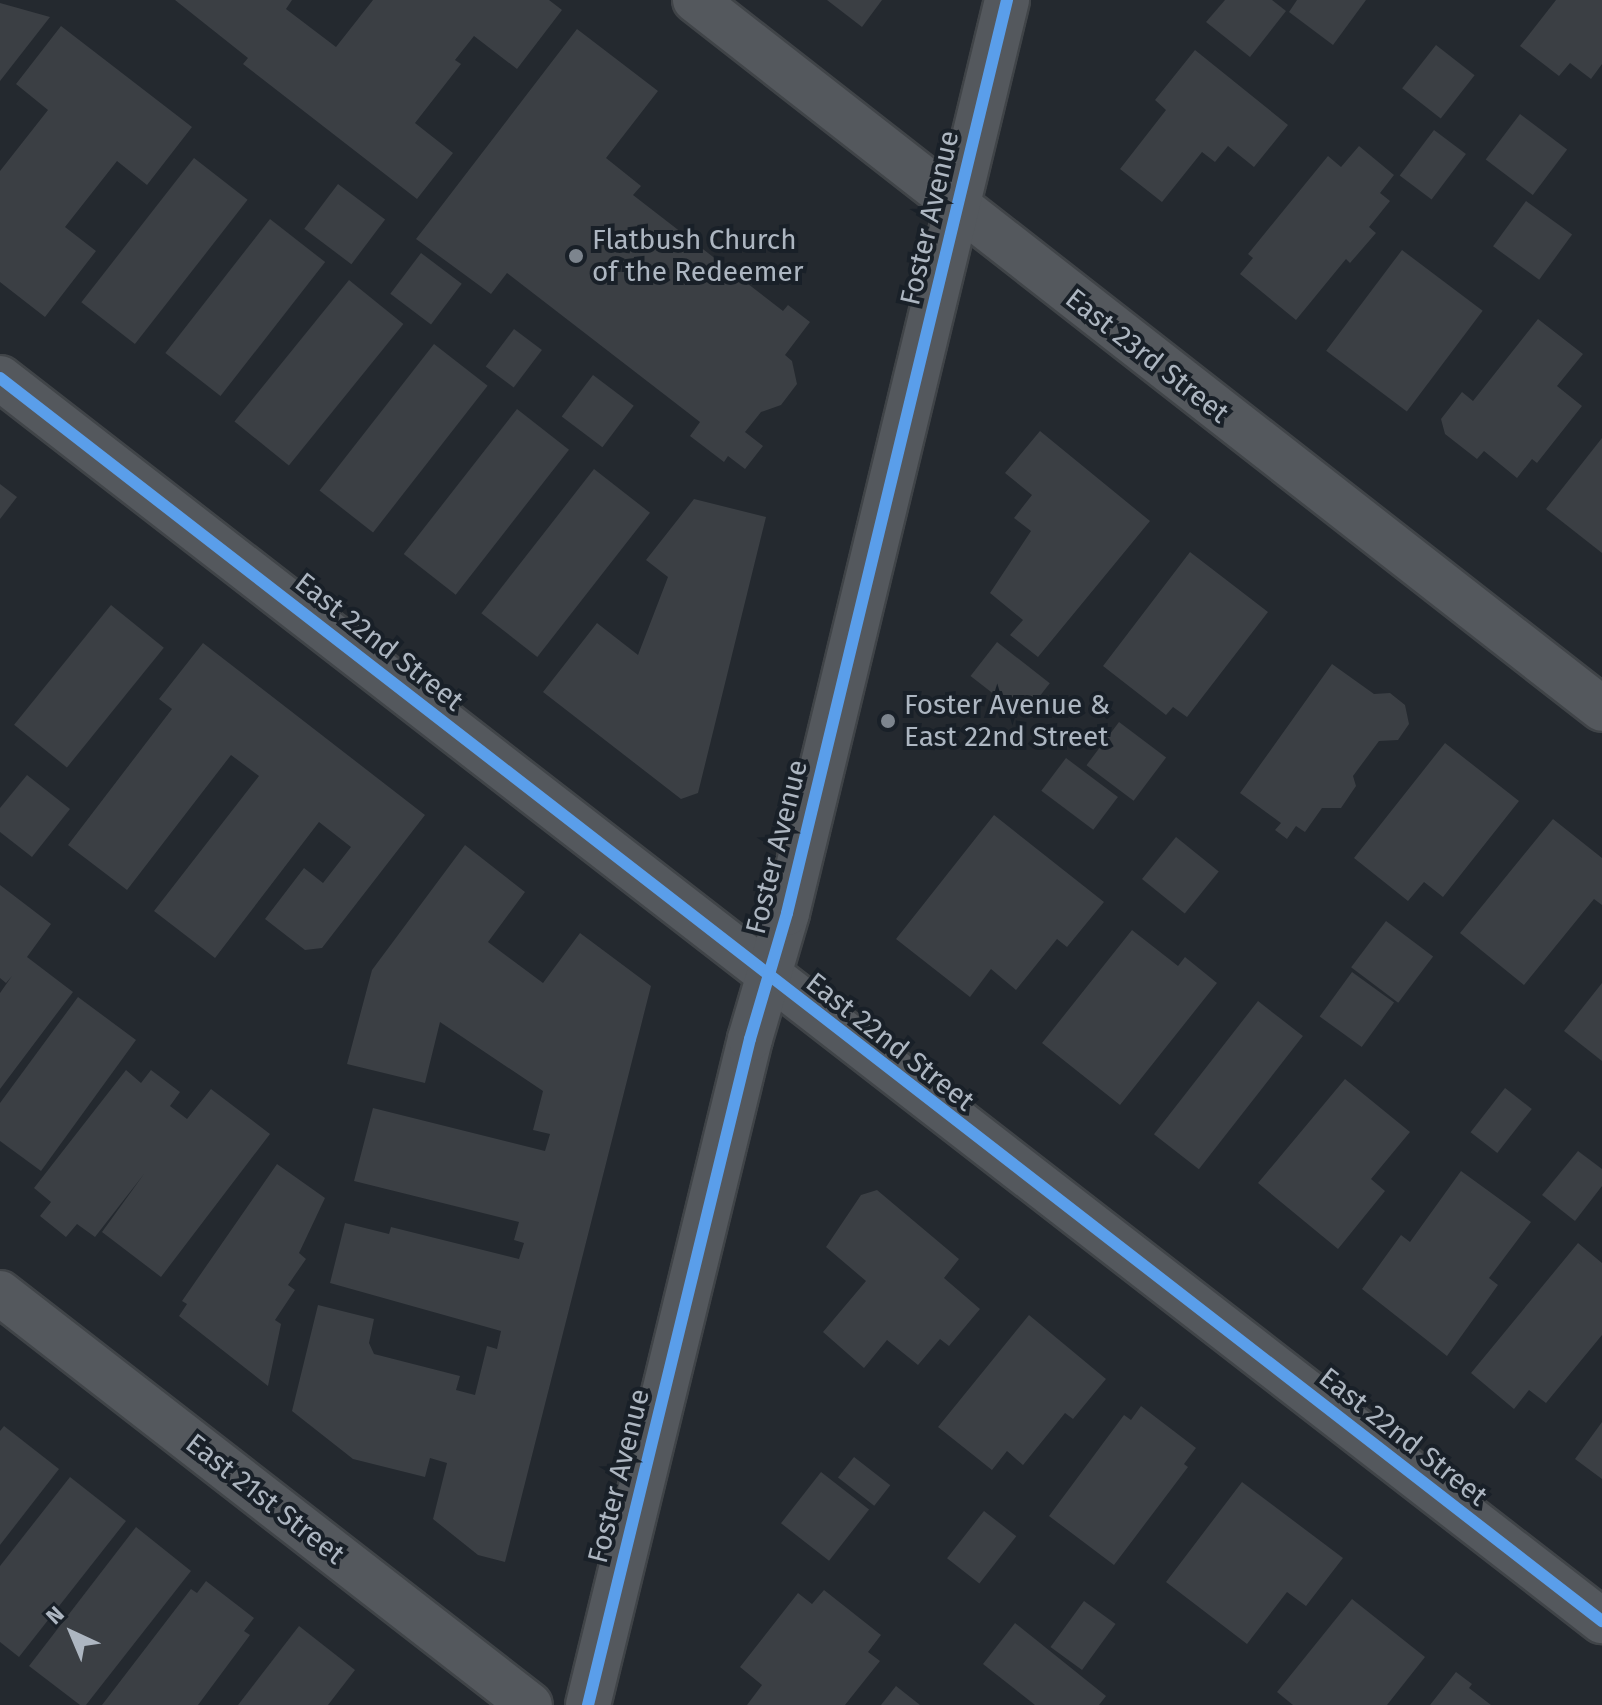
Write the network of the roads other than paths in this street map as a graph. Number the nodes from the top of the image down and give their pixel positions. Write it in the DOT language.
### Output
graph roads {
  1 [pos="695,0"];
  2 [pos="1007,0"];
  3 [pos="956,208"];
  4 [pos="0,378"];
  5 [pos="1602,709"];
  6 [pos="768,977"];
  7 [pos="0,1293"];
  8 [pos="1602,1621"];
  9 [pos="530,1705"];
  10 [pos="588,1705"];
  1 -- 3 [label="street, East 23rd Street"];
  2 -- 3 [label="street, Foster Avenue"];
  3 -- 5 [label="street, East 23rd Street"];
  3 -- 6 [label="street, Foster Avenue"];
  4 -- 6 [label="street, East 22nd Street"];
  6 -- 8 [label="street, East 22nd Street"];
  6 -- 10 [label="street, Foster Avenue"];
  7 -- 9 [label="street, East 21st Street"];
}
